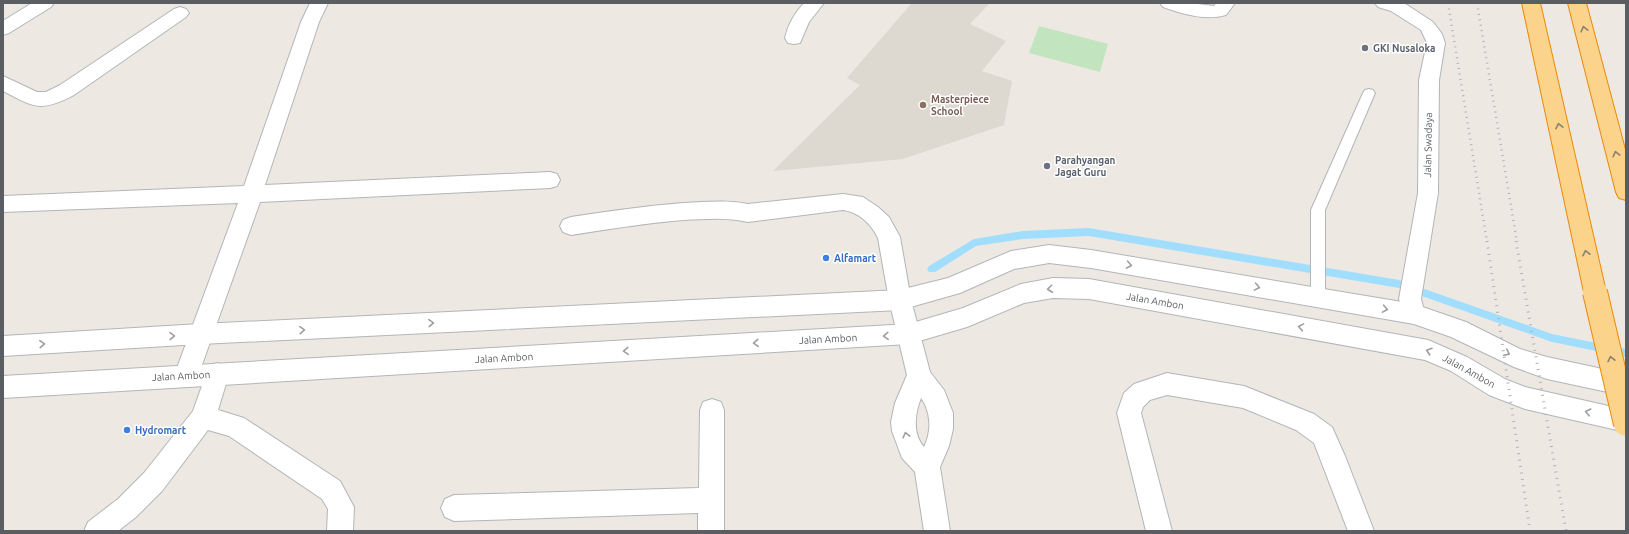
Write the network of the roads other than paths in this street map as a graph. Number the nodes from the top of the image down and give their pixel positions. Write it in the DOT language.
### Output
graph roads {
  1 [pos="45,3"];
  2 [pos="319,3"];
  3 [pos="815,3"];
  4 [pos="1169,3"];
  5 [pos="1226,3"];
  6 [pos="1384,3"];
  7 [pos="1533,3"];
  8 [pos="1577,3"];
  9 [pos="180,14"];
  10 [pos="3,29"];
  11 [pos="794,38"];
  12 [pos="3,83"];
  13 [pos="1369,93"];
  14 [pos="550,180"];
  15 [pos="1626,192"];
  16 [pos="252,194"];
  17 [pos="3,204"];
  18 [pos="571,226"];
  19 [pos="1318,289"];
  20 [pos="1412,298"];
  21 [pos="900,300"];
  22 [pos="200,334"];
  23 [pos="909,334"];
  24 [pos="3,346"];
  25 [pos="217,374"];
  26 [pos="186,376"];
  27 [pos="919,376"];
  28 [pos="1626,386"];
  29 [pos="3,387"];
  30 [pos="712,410"];
  31 [pos="202,417"];
  32 [pos="1626,423"];
  33 [pos="927,466"];
  34 [pos="712,500"];
  35 [pos="454,508"];
  36 [pos="97,531"];
  37 [pos="340,531"];
  38 [pos="712,531"];
  39 [pos="937,531"];
  40 [pos="1159,531"];
  41 [pos="1361,531"];
  1 -- 10 [label="street"];
  2 -- 16 [label="street"];
  3 -- 11 [label="street"];
  4 -- 5 [label="street"];
  6 -- 20 [label="street, Jalan Swadaya"];
  32 -- 7 [label="highway, one-way, bridge"];
  15 -- 8 [label="highway, one-way"];
  9 -- 12 [label="street"];
  13 -- 19 [label="lane"];
  14 -- 16 [label="street"];
  16 -- 17 [label="street"];
  16 -- 22 [label="street"];
  18 -- 21 [label="street"];
  19 -- 20 [label="street, one-way"];
  21 -- 19 [label="street, one-way"];
  20 -- 28 [label="street, one-way"];
  22 -- 21 [label="street, one-way"];
  21 -- 23 [label="street"];
  24 -- 22 [label="street, one-way"];
  22 -- 26 [label="street"];
  23 -- 25 [label="street, Jalan Ambon, one-way"];
  23 -- 27 [label="street"];
  32 -- 23 [label="street, Jalan Ambon, one-way"];
  25 -- 26 [label="street, Jalan Ambon"];
  25 -- 31 [label="street"];
  26 -- 29 [label="street, Jalan Ambon"];
  27 -- 33 [label="street"];
  33 -- 27 [label="street, one-way"];
  30 -- 34 [label="street"];
  31 -- 36 [label="street"];
  31 -- 37 [label="street"];
  33 -- 39 [label="street"];
  34 -- 35 [label="street"];
  34 -- 38 [label="street"];
  40 -- 41 [label="street"];
}
